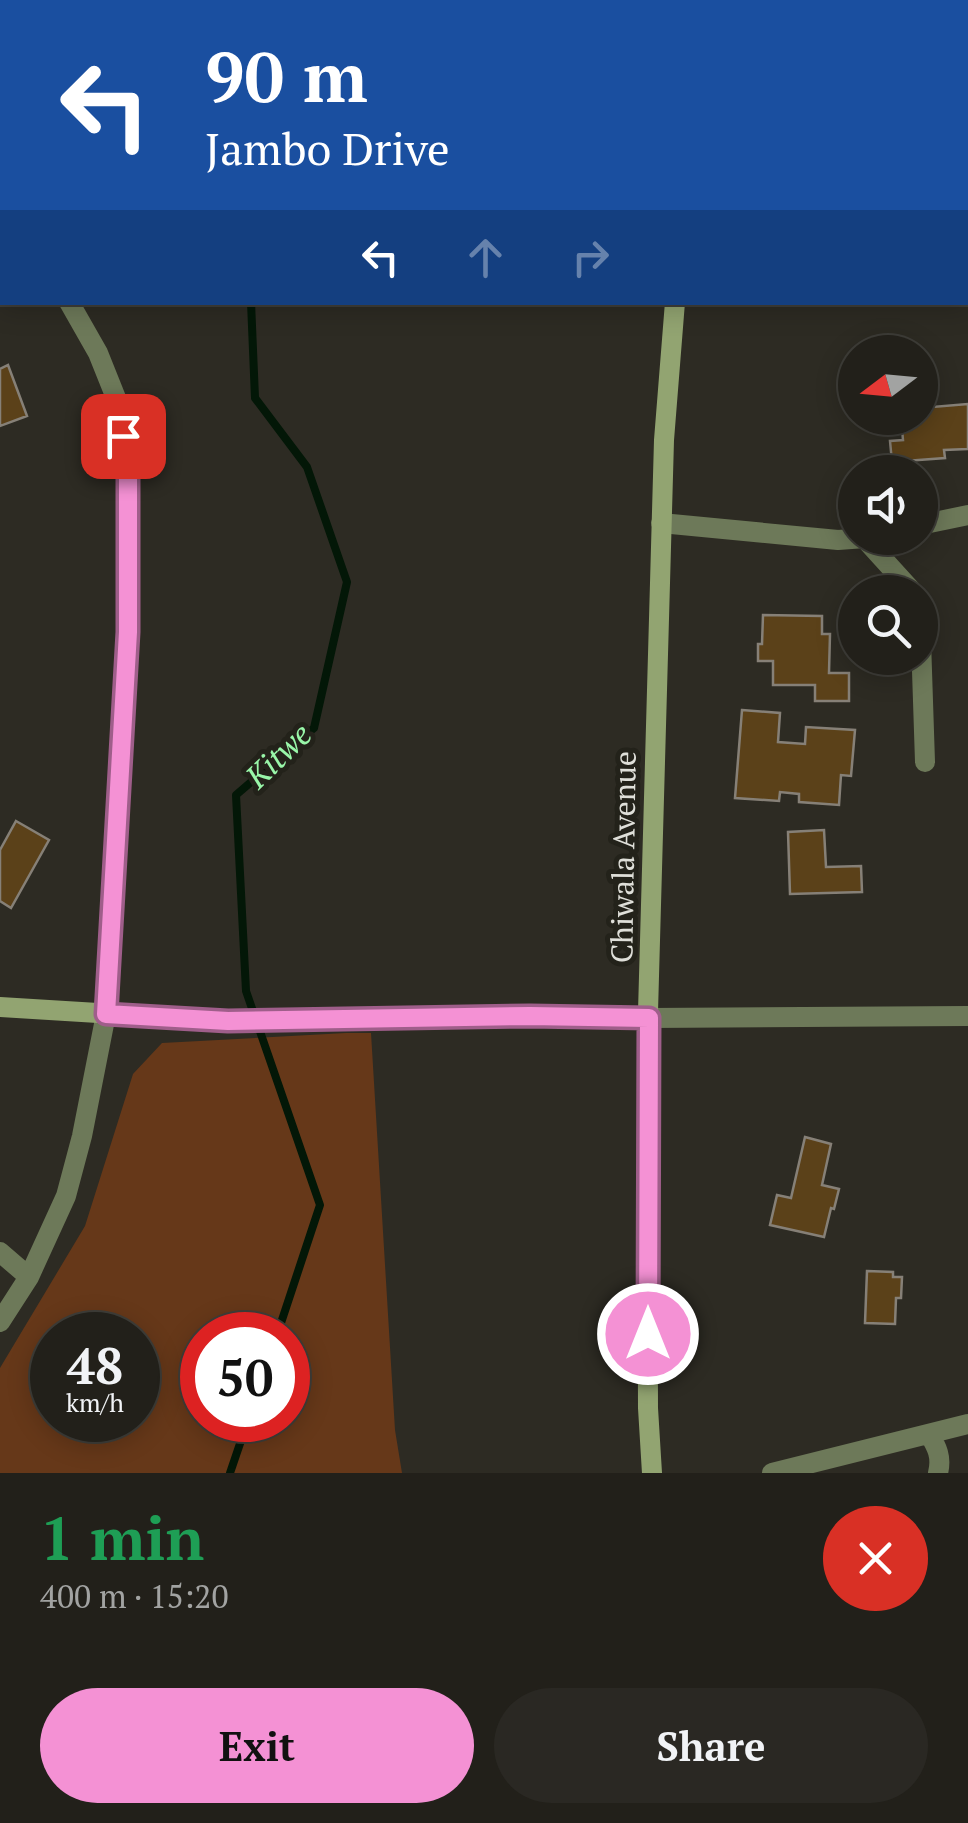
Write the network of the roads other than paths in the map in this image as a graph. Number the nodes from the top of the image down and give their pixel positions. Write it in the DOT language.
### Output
graph roads {
  1 [pos="71,305"];
  2 [pos="675,305"];
  3 [pos="968,515"];
  4 [pos="938,521"];
  5 [pos="661,523"];
  6 [pos="838,540"];
  7 [pos="880,555"];
  8 [pos="898,575"];
  9 [pos="922,675"];
  10 [pos="925,762"];
  11 [pos="0,1008"];
  12 [pos="106,1014"];
  13 [pos="968,1016"];
  14 [pos="649,1018"];
  15 [pos="0,1252"];
  16 [pos="29,1276"];
  17 [pos="0,1322"];
  18 [pos="968,1424"];
  19 [pos="929,1434"];
  20 [pos="652,1473"];
  21 [pos="772,1473"];
  22 [pos="938,1473"];
  1 -- 12 [label="street"];
  2 -- 5 [label="main road, Chiwala Avenue"];
  3 -- 4 [label="street"];
  5 -- 6 [label="street"];
  5 -- 14 [label="main road, Chiwala Avenue"];
  7 -- 8 [label="street"];
  9 -- 10 [label="street"];
  11 -- 12 [label="main road"];
  12 -- 14 [label="main road"];
  12 -- 16 [label="street"];
  13 -- 14 [label="street"];
  14 -- 20 [label="main road, Chiwala Avenue"];
  15 -- 16 [label="street"];
  16 -- 17 [label="street"];
  18 -- 19 [label="street"];
  19 -- 21 [label="street"];
  19 -- 22 [label="street"];
}
